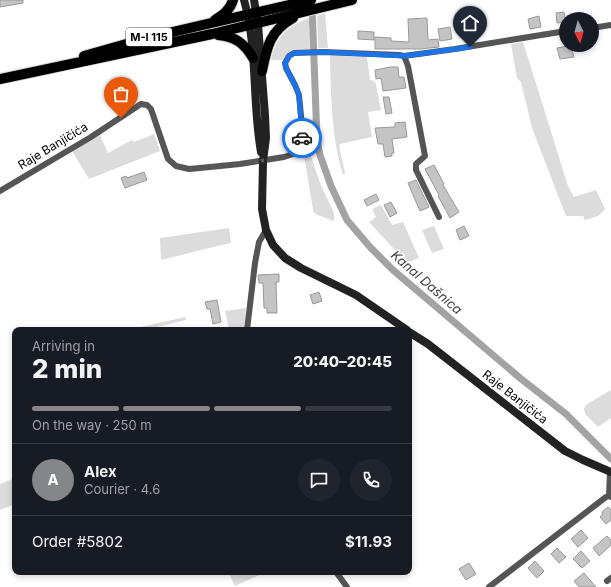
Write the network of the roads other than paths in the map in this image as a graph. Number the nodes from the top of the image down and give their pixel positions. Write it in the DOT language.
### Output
graph roads {
  1 [pos="233,0"];
  2 [pos="244,0"];
  3 [pos="254,0"];
  4 [pos="276,0"];
  5 [pos="352,0"];
  6 [pos="306,5"];
  7 [pos="252,14"];
  8 [pos="212,23"];
  9 [pos="254,24"];
  10 [pos="611,26"];
  11 [pos="599,27"];
  12 [pos="559,32"];
  13 [pos="212,34"];
  14 [pos="404,56"];
  15 [pos="254,58"];
  16 [pos="51,67"];
  17 [pos="262,71"];
  18 [pos="0,78"];
  19 [pos="263,161"];
  20 [pos="0,191"];
  21 [pos="439,217"];
  22 [pos="266,230"];
  23 [pos="247,327"];
  24 [pos="402,327"];
  25 [pos="412,334"];
  26 [pos="611,472"];
  27 [pos="610,496"];
  28 [pos="338,575"];
  29 [pos="347,587"];
  30 [pos="488,587"];
  1 -- 8 [label="main road"];
  2 -- 7 [label="main road"];
  3 -- 7 [label="main road"];
  4 -- 6 [label="main road"];
  5 -- 6 [label="main road, M-I 115"];
  6 -- 7 [label="main road, M-I 115"];
  6 -- 9 [label="main road, M-I 115"];
  6 -- 17 [label="main road"];
  7 -- 8 [label="main road, M-I 115"];
  7 -- 9 [label="main road"];
  8 -- 16 [label="main road, M-I 115"];
  9 -- 13 [label="main road, M-I 115"];
  9 -- 15 [label="main road"];
  9 -- 17 [label="main road"];
  10 -- 11 [label="street"];
  12 -- 14 [label="street"];
  13 -- 15 [label="main road"];
  13 -- 16 [label="main road, M-I 115"];
  14 -- 19 [label="street, Raje Banjičića"];
  14 -- 21 [label="street"];
  15 -- 19 [label="main road"];
  16 -- 18 [label="main road, M-I 115"];
  17 -- 19 [label="main road"];
  19 -- 20 [label="street, Raje Banjičića"];
  19 -- 22 [label="main road, Raje Banjičića"];
  22 -- 23 [label="street"];
  22 -- 24 [label="main road, Raje Banjičića"];
  25 -- 26 [label="main road, Raje Banjičića"];
  26 -- 27 [label="street"];
  27 -- 30 [label="street"];
  28 -- 29 [label="street"];
}
